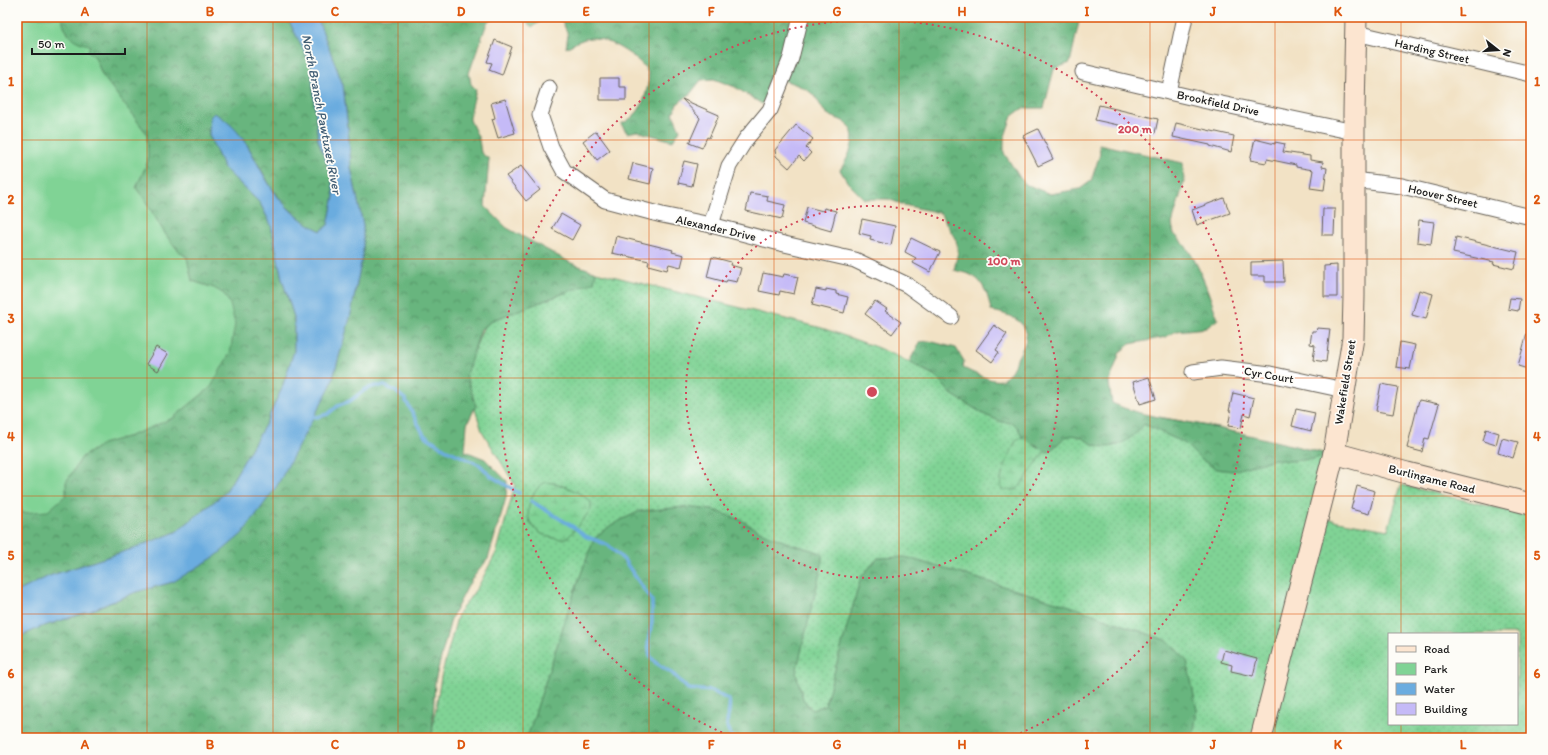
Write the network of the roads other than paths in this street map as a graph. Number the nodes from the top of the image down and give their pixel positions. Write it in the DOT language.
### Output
graph roads {
  1 [pos="802,17"];
  2 [pos="1185,17"];
  3 [pos="1356,25"];
  4 [pos="1083,72"];
  5 [pos="1531,74"];
  6 [pos="549,88"];
  7 [pos="1169,92"];
  8 [pos="1354,132"];
  9 [pos="1354,180"];
  10 [pos="1531,217"];
  11 [pos="712,225"];
  12 [pos="951,317"];
  13 [pos="1193,372"];
  14 [pos="1344,390"];
  15 [pos="1334,453"];
  16 [pos="1531,504"];
  17 [pos="1261,738"];
  1 -- 11 [label="street"];
  2 -- 7 [label="street"];
  3 -- 5 [label="street, Harding Street"];
  3 -- 8 [label="street, Wakefield Street"];
  4 -- 7 [label="street, Brookfield Drive"];
  6 -- 11 [label="street, Alexander Drive"];
  7 -- 8 [label="street, Brookfield Drive"];
  8 -- 9 [label="street, Wakefield Street"];
  9 -- 10 [label="street, Hoover Street"];
  9 -- 14 [label="street, Wakefield Street"];
  11 -- 12 [label="street, Alexander Drive"];
  13 -- 14 [label="street, Cyr Court"];
  14 -- 15 [label="street, Wakefield Street"];
  15 -- 16 [label="street, Burlingame Road"];
  15 -- 17 [label="street, Wakefield Street"];
}
